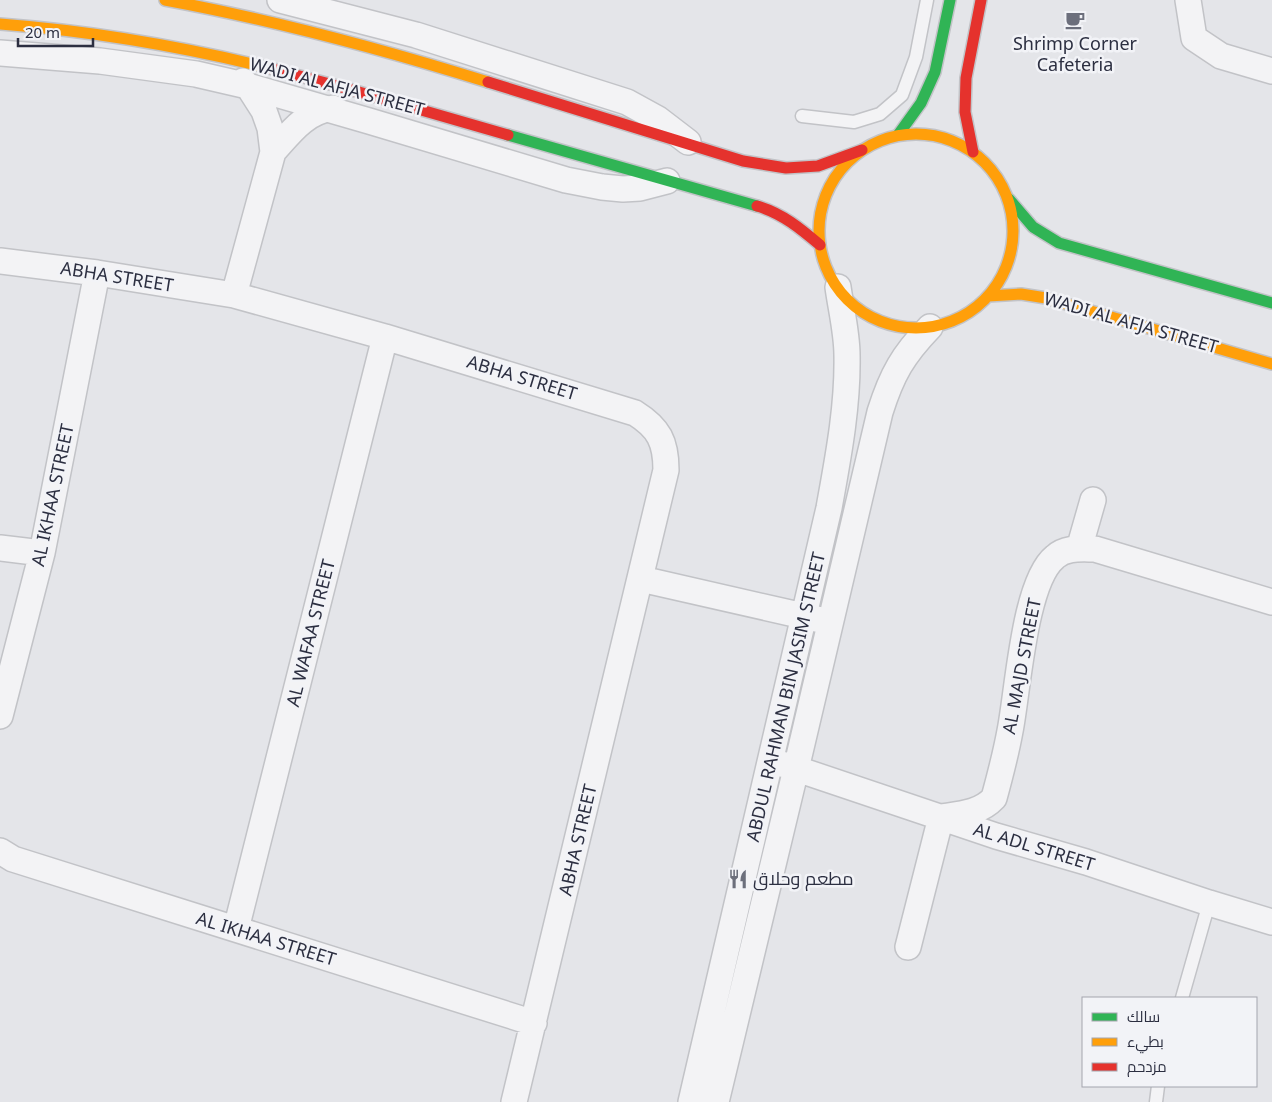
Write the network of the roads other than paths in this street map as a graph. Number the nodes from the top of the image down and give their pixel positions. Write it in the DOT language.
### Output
graph roads {
  1 [pos="165,0"];
  2 [pos="239,0"];
  3 [pos="927,0"];
  4 [pos="950,0"];
  5 [pos="981,0"];
  6 [pos="1188,0"];
  7 [pos="278,12"];
  8 [pos="0,24"];
  9 [pos="0,52"];
  10 [pos="217,56"];
  11 [pos="1272,71"];
  12 [pos="248,86"];
  13 [pos="393,101"];
  14 [pos="324,109"];
  15 [pos="802,116"];
  16 [pos="898,135"];
  17 [pos="690,144"];
  18 [pos="862,150"];
  19 [pos="273,152"];
  20 [pos="973,152"];
  21 [pos="667,181"];
  22 [pos="1007,196"];
  23 [pos="820,245"];
  24 [pos="0,261"];
  25 [pos="97,273"];
  26 [pos="838,287"];
  27 [pos="234,295"];
  28 [pos="988,296"];
  29 [pos="1272,303"];
  30 [pos="930,327"];
  31 [pos="385,337"];
  32 [pos="1272,364"];
  33 [pos="1093,500"];
  34 [pos="0,548"];
  35 [pos="1079,549"];
  36 [pos="42,553"];
  37 [pos="641,578"];
  38 [pos="1272,602"];
  39 [pos="804,616"];
  40 [pos="831,622"];
  41 [pos="0,716"];
  42 [pos="771,760"];
  43 [pos="796,769"];
  44 [pos="941,816"];
  45 [pos="0,851"];
  46 [pos="1209,903"];
  47 [pos="1272,922"];
  48 [pos="236,929"];
  49 [pos="908,947"];
  50 [pos="1182,997"];
  51 [pos="534,1022"];
  52 [pos="1158,1087"];
  53 [pos="514,1102"];
  54 [pos="691,1102"];
  55 [pos="716,1102"];
  56 [pos="1156,1102"];
  1 -- 7 [label="main road"];
  2 -- 7 [label="street"];
  3 -- 15 [label="lane"];
  4 -- 16 [label="main road"];
  5 -- 20 [label="main road"];
  6 -- 11 [label="street"];
  7 -- 17 [label="street"];
  8 -- 10 [label="main road, WADI AL AFJA STREET"];
  9 -- 12 [label="street, WADI AL AFJA STREET"];
  10 -- 12 [label="street"];
  10 -- 13 [label="main road, WADI AL AFJA STREET"];
  12 -- 14 [label="street, WADI AL AFJA STREET"];
  12 -- 19 [label="street"];
  13 -- 14 [label="street"];
  13 -- 21 [label="main road, WADI AL AFJA STREET"];
  14 -- 19 [label="street"];
  14 -- 21 [label="street, WADI AL AFJA STREET"];
  16 -- 18 [label="main road"];
  16 -- 20 [label="main road"];
  17 -- 18 [label="main road"];
  18 -- 23 [label="main road"];
  19 -- 27 [label="street"];
  20 -- 22 [label="main road"];
  21 -- 23 [label="main road, WADI AL AFJA STREET"];
  22 -- 28 [label="main road"];
  22 -- 29 [label="main road"];
  23 -- 26 [label="main road"];
  24 -- 25 [label="street, ABHA STREET"];
  25 -- 27 [label="street, ABHA STREET"];
  25 -- 36 [label="street, AL IKHAA STREET"];
  26 -- 30 [label="main road"];
  26 -- 39 [label="street, ABDUL RAHMAN BIN JASIM STREET"];
  27 -- 31 [label="street, ABHA STREET"];
  28 -- 30 [label="main road"];
  28 -- 32 [label="main road, WADI AL AFJA STREET"];
  30 -- 40 [label="street, ABDUL RAHMAN BIN JASIM STREET"];
  31 -- 37 [label="street, ABHA STREET"];
  31 -- 48 [label="street, AL WAFAA STREET"];
  33 -- 35 [label="street"];
  34 -- 36 [label="street"];
  35 -- 38 [label="street, AL MAJD STREET"];
  35 -- 44 [label="street, AL MAJD STREET"];
  36 -- 41 [label="street, AL IKHAA STREET"];
  37 -- 39 [label="street"];
  37 -- 51 [label="street, ABHA STREET"];
  39 -- 40 [label="street"];
  39 -- 42 [label="street, ABDUL RAHMAN BIN JASIM STREET"];
  40 -- 43 [label="street, ABDUL RAHMAN BIN JASIM STREET"];
  42 -- 43 [label="street, AL ADL STREET"];
  42 -- 54 [label="street, ABDUL RAHMAN BIN JASIM STREET"];
  43 -- 44 [label="street, AL ADL STREET"];
  43 -- 55 [label="street, ABDUL RAHMAN BIN JASIM STREET"];
  44 -- 46 [label="street, AL ADL STREET"];
  44 -- 49 [label="street"];
  45 -- 48 [label="street, AL IKHAA STREET"];
  46 -- 47 [label="street, AL ADL STREET"];
  46 -- 50 [label="lane"];
  48 -- 51 [label="street, AL IKHAA STREET"];
  51 -- 53 [label="street, ABHA STREET"];
  52 -- 56 [label="lane"];
}
